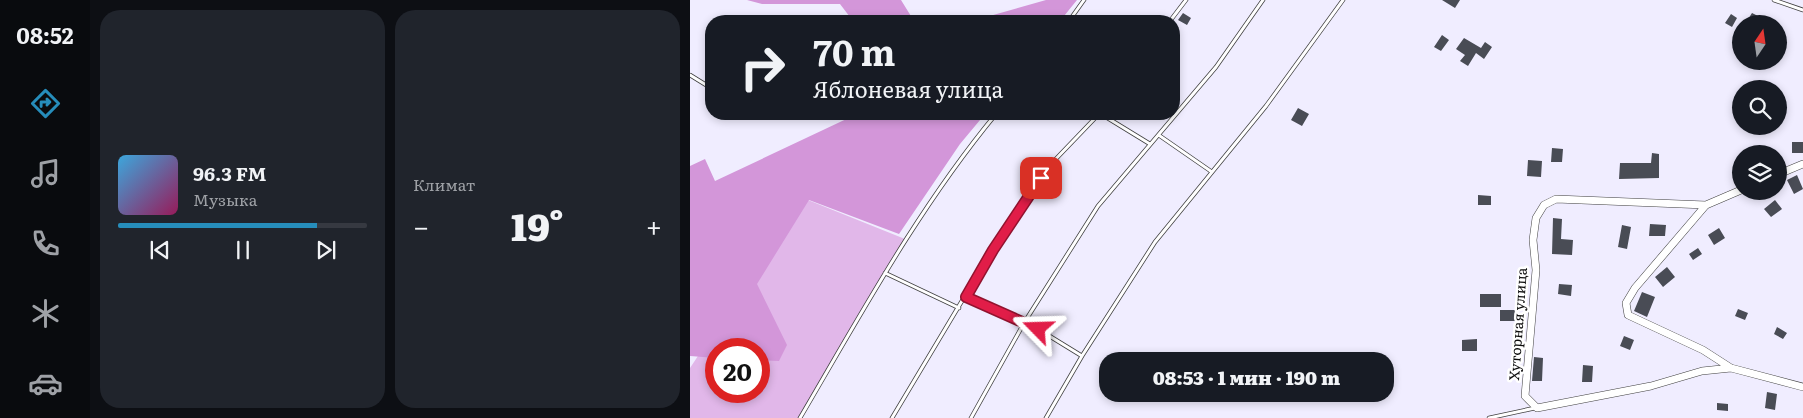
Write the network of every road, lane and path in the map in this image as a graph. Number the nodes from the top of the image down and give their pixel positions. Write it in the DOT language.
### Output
graph roads {
  1 [pos="1084,0"];
  2 [pos="1186,0"];
  3 [pos="1263,0"];
  4 [pos="1343,0"];
  5 [pos="1774,0"];
  6 [pos="1803,10"];
  7 [pos="1073,15"];
  8 [pos="1175,15"];
  9 [pos="690,75"];
  10 [pos="705,84"];
  11 [pos="1180,111"];
  12 [pos="991,120"];
  13 [pos="1094,120"];
  14 [pos="1110,120"];
  15 [pos="1173,120"];
  16 [pos="1160,136"];
  17 [pos="1150,144"];
  18 [pos="1803,164"];
  19 [pos="1787,171"];
  20 [pos="1212,172"];
  21 [pos="1732,194"];
  22 [pos="1706,206"];
  23 [pos="885,273"];
  24 [pos="966,297"];
  25 [pos="959,308"];
  26 [pos="1024,323"];
  27 [pos="1082,356"];
  28 [pos="1731,368"];
  29 [pos="1803,386"];
  30 [pos="1537,408"];
  31 [pos="800,418"];
  32 [pos="892,418"];
  33 [pos="971,418"];
  34 [pos="1046,418"];
  35 [pos="1489,418"];
  1 -- 7 [label="lane"];
  2 -- 8 [label="lane"];
  3 -- 11 [label="lane"];
  4 -- 20 [label="lane"];
  5 -- 6 [label="lane"];
  9 -- 10 [label="lane"];
  12 -- 23 [label="lane"];
  13 -- 24 [label="lane"];
  14 -- 17 [label="lane"];
  15 -- 16 [label="lane"];
  16 -- 17 [label="lane"];
  16 -- 20 [label="lane"];
  17 -- 26 [label="lane"];
  18 -- 19 [label="street"];
  20 -- 27 [label="lane"];
  21 -- 22 [label="street"];
  22 -- 28 [label="street"];
  22 -- 30 [label="street, Хуторная улица"];
  23 -- 25 [label="lane"];
  23 -- 31 [label="lane"];
  24 -- 25 [label="lane"];
  24 -- 26 [label="lane"];
  25 -- 32 [label="lane"];
  26 -- 27 [label="lane"];
  26 -- 33 [label="lane"];
  27 -- 34 [label="lane"];
  28 -- 29 [label="street"];
  28 -- 30 [label="street"];
  30 -- 35 [label="lane"];
}
